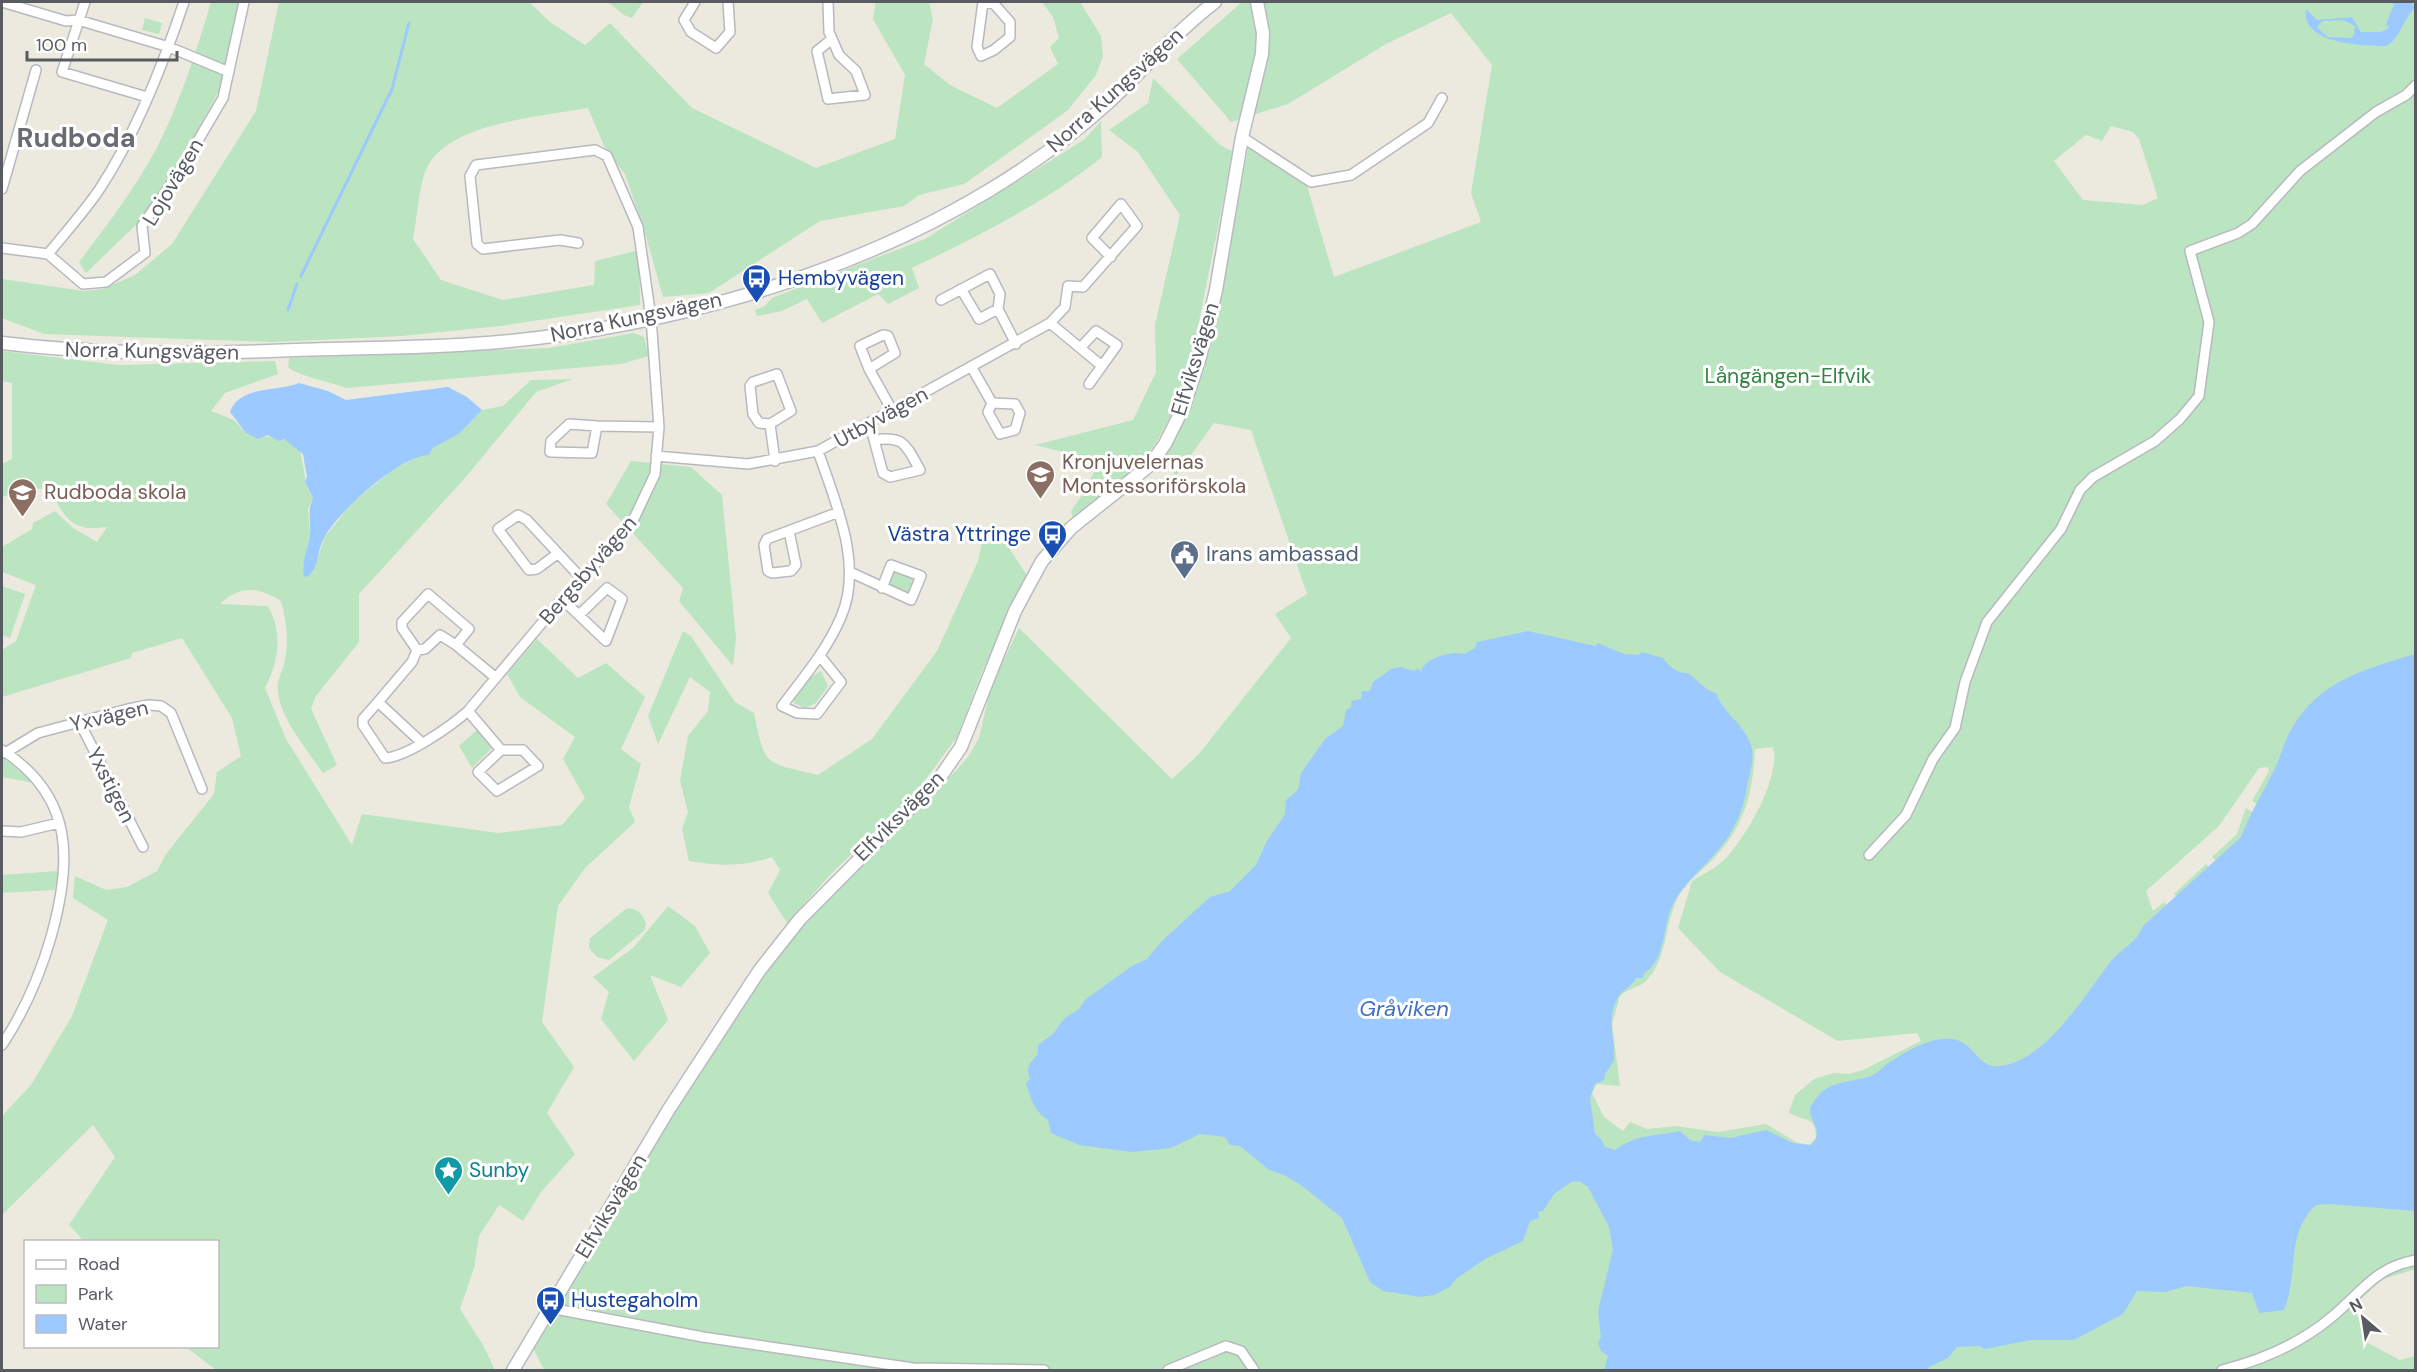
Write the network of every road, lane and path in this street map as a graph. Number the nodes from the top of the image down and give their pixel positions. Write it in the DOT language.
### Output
graph roads {
  1 [pos="2,2"];
  2 [pos="85,2"];
  3 [pos="184,2"];
  4 [pos="244,2"];
  5 [pos="695,2"];
  6 [pos="728,2"];
  7 [pos="828,2"];
  8 [pos="984,2"];
  9 [pos="1215,2"];
  10 [pos="1257,2"];
  11 [pos="78,20"];
  12 [pos="832,39"];
  13 [pos="169,47"];
  14 [pos="36,70"];
  15 [pos="229,72"];
  16 [pos="2415,85"];
  17 [pos="147,97"];
  18 [pos="1442,98"];
  19 [pos="1242,137"];
  20 [pos="5,161"];
  21 [pos="2,189"];
  22 [pos="578,243"];
  23 [pos="2,248"];
  24 [pos="48,254"];
  25 [pos="1111,257"];
  26 [pos="961,289"];
  27 [pos="941,300"];
  28 [pos="998,309"];
  29 [pos="651,318"];
  30 [pos="1050,323"];
  31 [pos="2,343"];
  32 [pos="1016,344"];
  33 [pos="1081,347"];
  34 [pos="1102,366"];
  35 [pos="972,368"];
  36 [pos="869,369"];
  37 [pos="1089,384"];
  38 [pos="992,403"];
  39 [pos="893,412"];
  40 [pos="770,424"];
  41 [pos="870,425"];
  42 [pos="597,426"];
  43 [pos="659,427"];
  44 [pos="874,440"];
  45 [pos="818,451"];
  46 [pos="656,456"];
  47 [pos="775,461"];
  48 [pos="839,512"];
  49 [pos="789,531"];
  50 [pos="557,554"];
  51 [pos="850,572"];
  52 [pos="582,579"];
  53 [pos="882,588"];
  54 [pos="562,599"];
  55 [pos="579,615"];
  56 [pos="456,645"];
  57 [pos="417,650"];
  58 [pos="820,656"];
  59 [pos="495,677"];
  60 [pos="378,702"];
  61 [pos="468,711"];
  62 [pos="80,723"];
  63 [pos="421,742"];
  64 [pos="501,750"];
  65 [pos="3,751"];
  66 [pos="202,789"];
  67 [pos="59,823"];
  68 [pos="2,831"];
  69 [pos="143,847"];
  70 [pos="1869,855"];
  71 [pos="2,1045"];
  72 [pos="2415,1260"];
  73 [pos="549,1308"];
  74 [pos="513,1371"];
  75 [pos="1044,1371"];
  76 [pos="1168,1371"];
  77 [pos="1254,1371"];
  78 [pos="2222,1371"];
  1 -- 11 [label="street"];
  2 -- 11 [label="street"];
  3 -- 13 [label="street"];
  4 -- 15 [label="street, Lojovägen"];
  5 -- 6 [label="street"];
  7 -- 12 [label="street"];
  8 -- 8 [label="street"];
  9 -- 29 [label="street, Norra Kungsvägen"];
  10 -- 19 [label="street, Elfviksvägen"];
  11 -- 13 [label="street"];
  11 -- 17 [label="street"];
  12 -- 12 [label="street"];
  13 -- 15 [label="street"];
  13 -- 17 [label="street"];
  14 -- 20 [label="street"];
  15 -- 24 [label="street, Lojovägen"];
  16 -- 70 [label="street"];
  17 -- 24 [label="street"];
  18 -- 19 [label="street"];
  19 -- 73 [label="street, Elfviksvägen"];
  20 -- 21 [label="street"];
  22 -- 29 [label="street"];
  23 -- 24 [label="street"];
  25 -- 25 [label="street"];
  25 -- 30 [label="street, Utbyvägen"];
  26 -- 27 [label="street"];
  26 -- 28 [label="street"];
  26 -- 28 [label="street"];
  28 -- 32 [label="street"];
  29 -- 31 [label="street, Norra Kungsvägen"];
  29 -- 43 [label="street, Bergsbyvägen"];
  30 -- 32 [label="street, Utbyvägen"];
  30 -- 33 [label="street"];
  32 -- 35 [label="street, Utbyvägen"];
  33 -- 34 [label="street"];
  33 -- 34 [label="street"];
  34 -- 37 [label="street"];
  35 -- 38 [label="street"];
  35 -- 39 [label="street, Utbyvägen"];
  36 -- 39 [label="street"];
  39 -- 41 [label="street, Utbyvägen"];
  40 -- 40 [label="street"];
  40 -- 47 [label="street"];
  41 -- 44 [label="street"];
  41 -- 45 [label="street, Utbyvägen"];
  42 -- 42 [label="street"];
  42 -- 43 [label="street"];
  43 -- 46 [label="street, Bergsbyvägen"];
  44 -- 44 [label="street"];
  45 -- 47 [label="street, Utbyvägen"];
  45 -- 48 [label="street"];
  46 -- 47 [label="street, Utbyvägen"];
  46 -- 52 [label="street, Bergsbyvägen"];
  48 -- 49 [label="street"];
  48 -- 51 [label="street"];
  49 -- 49 [label="street"];
  50 -- 50 [label="street"];
  50 -- 52 [label="street"];
  51 -- 53 [label="street"];
  51 -- 58 [label="street"];
  52 -- 54 [label="street, Bergsbyvägen"];
  53 -- 53 [label="street"];
  54 -- 55 [label="street"];
  54 -- 59 [label="street, Bergsbyvägen"];
  55 -- 55 [label="street"];
  56 -- 57 [label="street"];
  56 -- 57 [label="street"];
  56 -- 59 [label="street"];
  57 -- 60 [label="street"];
  58 -- 58 [label="street"];
  59 -- 61 [label="street, Bergsbyvägen"];
  60 -- 63 [label="street"];
  60 -- 63 [label="street, Bergsbyvägen"];
  61 -- 63 [label="street, Bergsbyvägen"];
  61 -- 64 [label="street"];
  62 -- 65 [label="street, Yxvägen"];
  62 -- 66 [label="street, Yxvägen"];
  62 -- 69 [label="street, Yxstigen"];
  64 -- 64 [label="street"];
  65 -- 67 [label="street"];
  67 -- 68 [label="street"];
  67 -- 71 [label="street"];
  72 -- 78 [label="street"];
  73 -- 74 [label="street, Elfviksvägen"];
  73 -- 75 [label="street"];
  76 -- 77 [label="street"];
}
